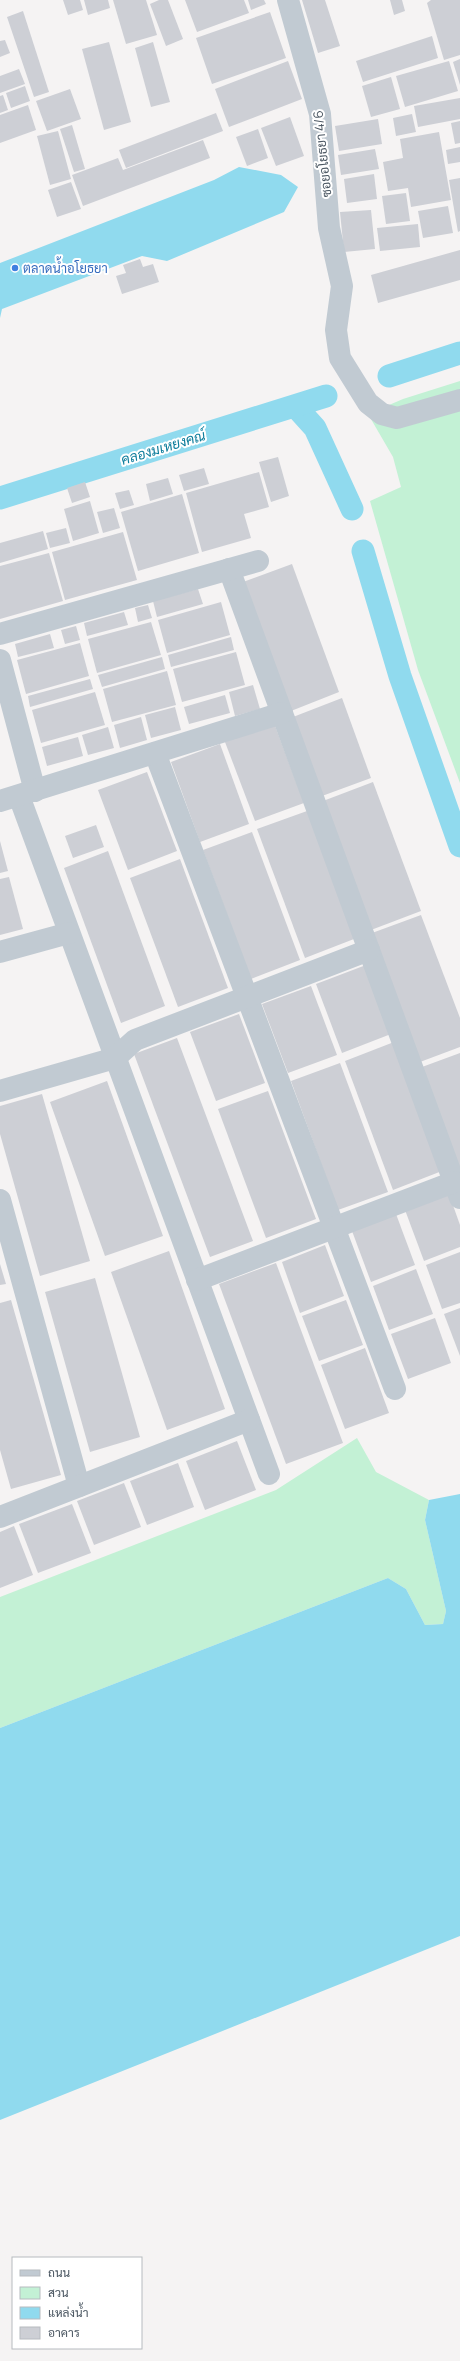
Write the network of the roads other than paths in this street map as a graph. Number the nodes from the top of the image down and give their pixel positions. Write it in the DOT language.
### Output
graph roads {
  1 [pos="288,0"];
  2 [pos="460,400"];
  3 [pos="258,561"];
  4 [pos="229,569"];
  5 [pos="0,634"];
  6 [pos="0,660"];
  7 [pos="282,713"];
  8 [pos="155,753"];
  9 [pos="18,796"];
  10 [pos="69,932"];
  11 [pos="369,950"];
  12 [pos="0,952"];
  13 [pos="247,997"];
  14 [pos="115,1058"];
  15 [pos="0,1091"];
  16 [pos="457,1190"];
  17 [pos="0,1200"];
  18 [pos="334,1228"];
  19 [pos="197,1280"];
  20 [pos="395,1389"];
  21 [pos="249,1420"];
  22 [pos="269,1474"];
  23 [pos="79,1486"];
  24 [pos="0,1517"];
  1 -- 2 [label="street, ซอยอโยธยา 4/6"];
  3 -- 4 [label="street"];
  4 -- 5 [label="street"];
  4 -- 7 [label="street"];
  6 -- 9 [label="street"];
  7 -- 8 [label="street"];
  7 -- 11 [label="street"];
  8 -- 9 [label="street"];
  8 -- 13 [label="street"];
  9 -- 10 [label="street"];
  10 -- 12 [label="street"];
  10 -- 14 [label="street"];
  11 -- 13 [label="street"];
  11 -- 16 [label="street"];
  13 -- 14 [label="street"];
  13 -- 18 [label="street"];
  14 -- 15 [label="street"];
  14 -- 19 [label="street"];
  16 -- 18 [label="street"];
  17 -- 23 [label="street"];
  18 -- 19 [label="street"];
  18 -- 20 [label="street"];
  19 -- 21 [label="street"];
  21 -- 22 [label="street"];
  21 -- 23 [label="street"];
  23 -- 24 [label="street"];
}
